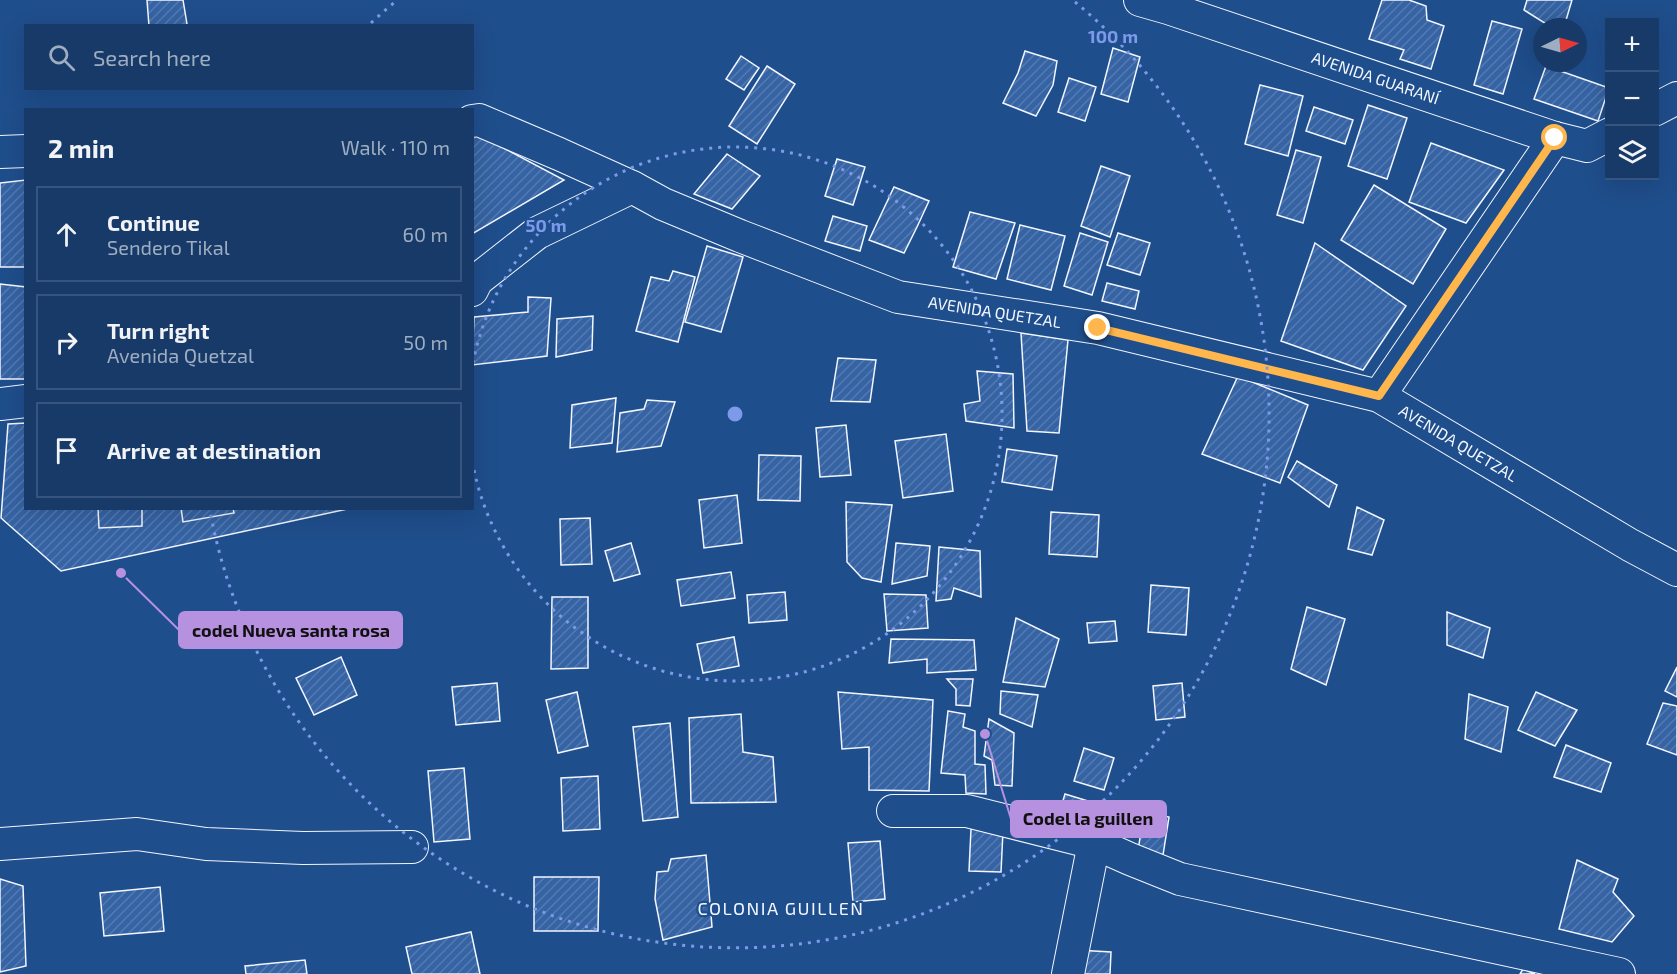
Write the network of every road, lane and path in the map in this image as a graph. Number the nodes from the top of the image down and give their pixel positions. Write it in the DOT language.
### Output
graph roads {
  1 [pos="1140,0"];
  2 [pos="1677,98"];
  3 [pos="1659,107"];
  4 [pos="474,121"];
  5 [pos="1605,137"];
  6 [pos="1555,138"];
  7 [pos="24,151"];
  8 [pos="0,152"];
  9 [pos="632,188"];
  10 [pos="474,286"];
  11 [pos="1379,396"];
  12 [pos="24,401"];
  13 [pos="0,404"];
  14 [pos="1677,570"];
  15 [pos="892,811"];
  16 [pos="1094,843"];
  17 [pos="0,844"];
  18 [pos="412,848"];
  19 [pos="1068,974"];
  20 [pos="1618,974"];
  1 -- 6 [label="street, AVENIDA GUARANÍ"];
  2 -- 3 [label="street"];
  4 -- 9 [label="street, AVENIDA QUETZAL"];
  5 -- 6 [label="street, AVENIDA GUARANÍ"];
  6 -- 11 [label="street"];
  7 -- 8 [label="street"];
  9 -- 10 [label="street"];
  9 -- 11 [label="street, AVENIDA QUETZAL"];
  11 -- 14 [label="street, AVENIDA QUETZAL"];
  12 -- 13 [label="street"];
  15 -- 16 [label="street"];
  16 -- 19 [label="street"];
  16 -- 20 [label="street"];
  17 -- 18 [label="street"];
}
